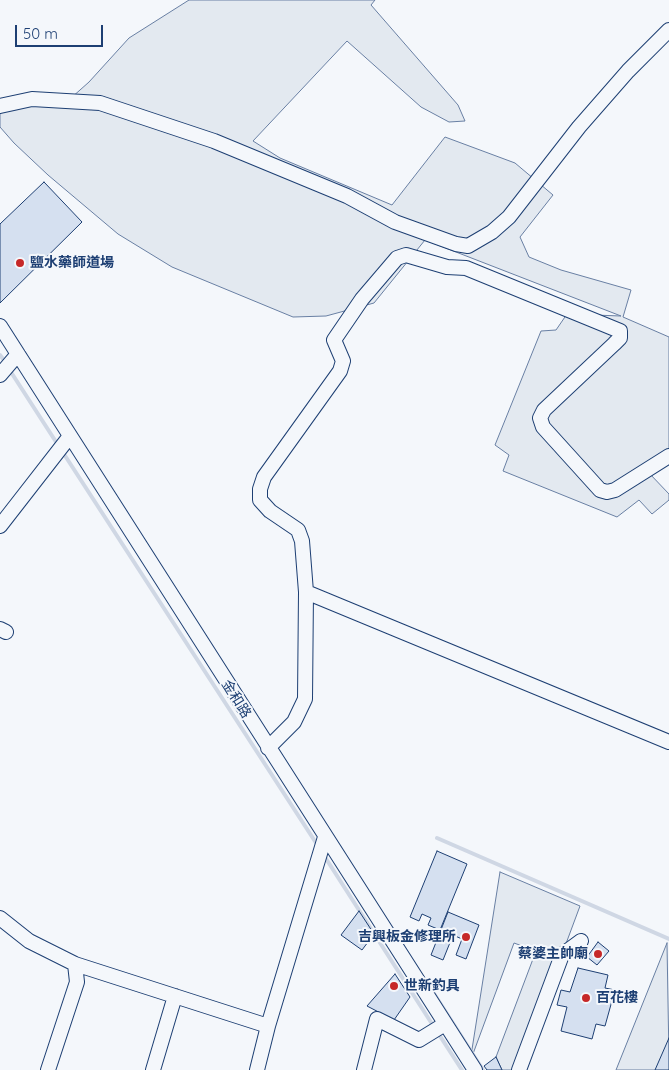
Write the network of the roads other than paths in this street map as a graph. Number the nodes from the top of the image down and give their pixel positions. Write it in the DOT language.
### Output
graph roads {
  1 [pos="669,30"];
  2 [pos="0,106"];
  3 [pos="468,246"];
  4 [pos="466,268"];
  5 [pos="0,326"];
  6 [pos="18,354"];
  7 [pos="0,375"];
  8 [pos="70,436"];
  9 [pos="669,456"];
  10 [pos="0,526"];
  11 [pos="306,592"];
  12 [pos="669,742"];
  13 [pos="268,748"];
  14 [pos="325,838"];
  15 [pos="0,918"];
  16 [pos="581,942"];
  17 [pos="76,964"];
  18 [pos="176,996"];
  19 [pos="445,1024"];
  20 [pos="268,1026"];
  21 [pos="48,1070"];
  22 [pos="153,1070"];
  23 [pos="257,1070"];
  24 [pos="364,1070"];
  25 [pos="474,1070"];
  26 [pos="518,1070"];
  1 -- 3 [label="street"];
  2 -- 3 [label="street"];
  3 -- 4 [label="street"];
  4 -- 9 [label="street"];
  4 -- 11 [label="street"];
  5 -- 6 [label="street, 金和路"];
  6 -- 7 [label="street"];
  6 -- 8 [label="street, 金和路"];
  8 -- 10 [label="street"];
  8 -- 13 [label="street, 金和路"];
  11 -- 12 [label="street"];
  11 -- 13 [label="street"];
  13 -- 14 [label="street, 金和路"];
  14 -- 19 [label="street, 金和路"];
  14 -- 20 [label="street"];
  15 -- 17 [label="street"];
  16 -- 26 [label="street"];
  17 -- 18 [label="street"];
  17 -- 21 [label="street"];
  18 -- 20 [label="street"];
  18 -- 22 [label="street"];
  19 -- 24 [label="street"];
  19 -- 25 [label="street, 金和路"];
  20 -- 23 [label="street"];
}
